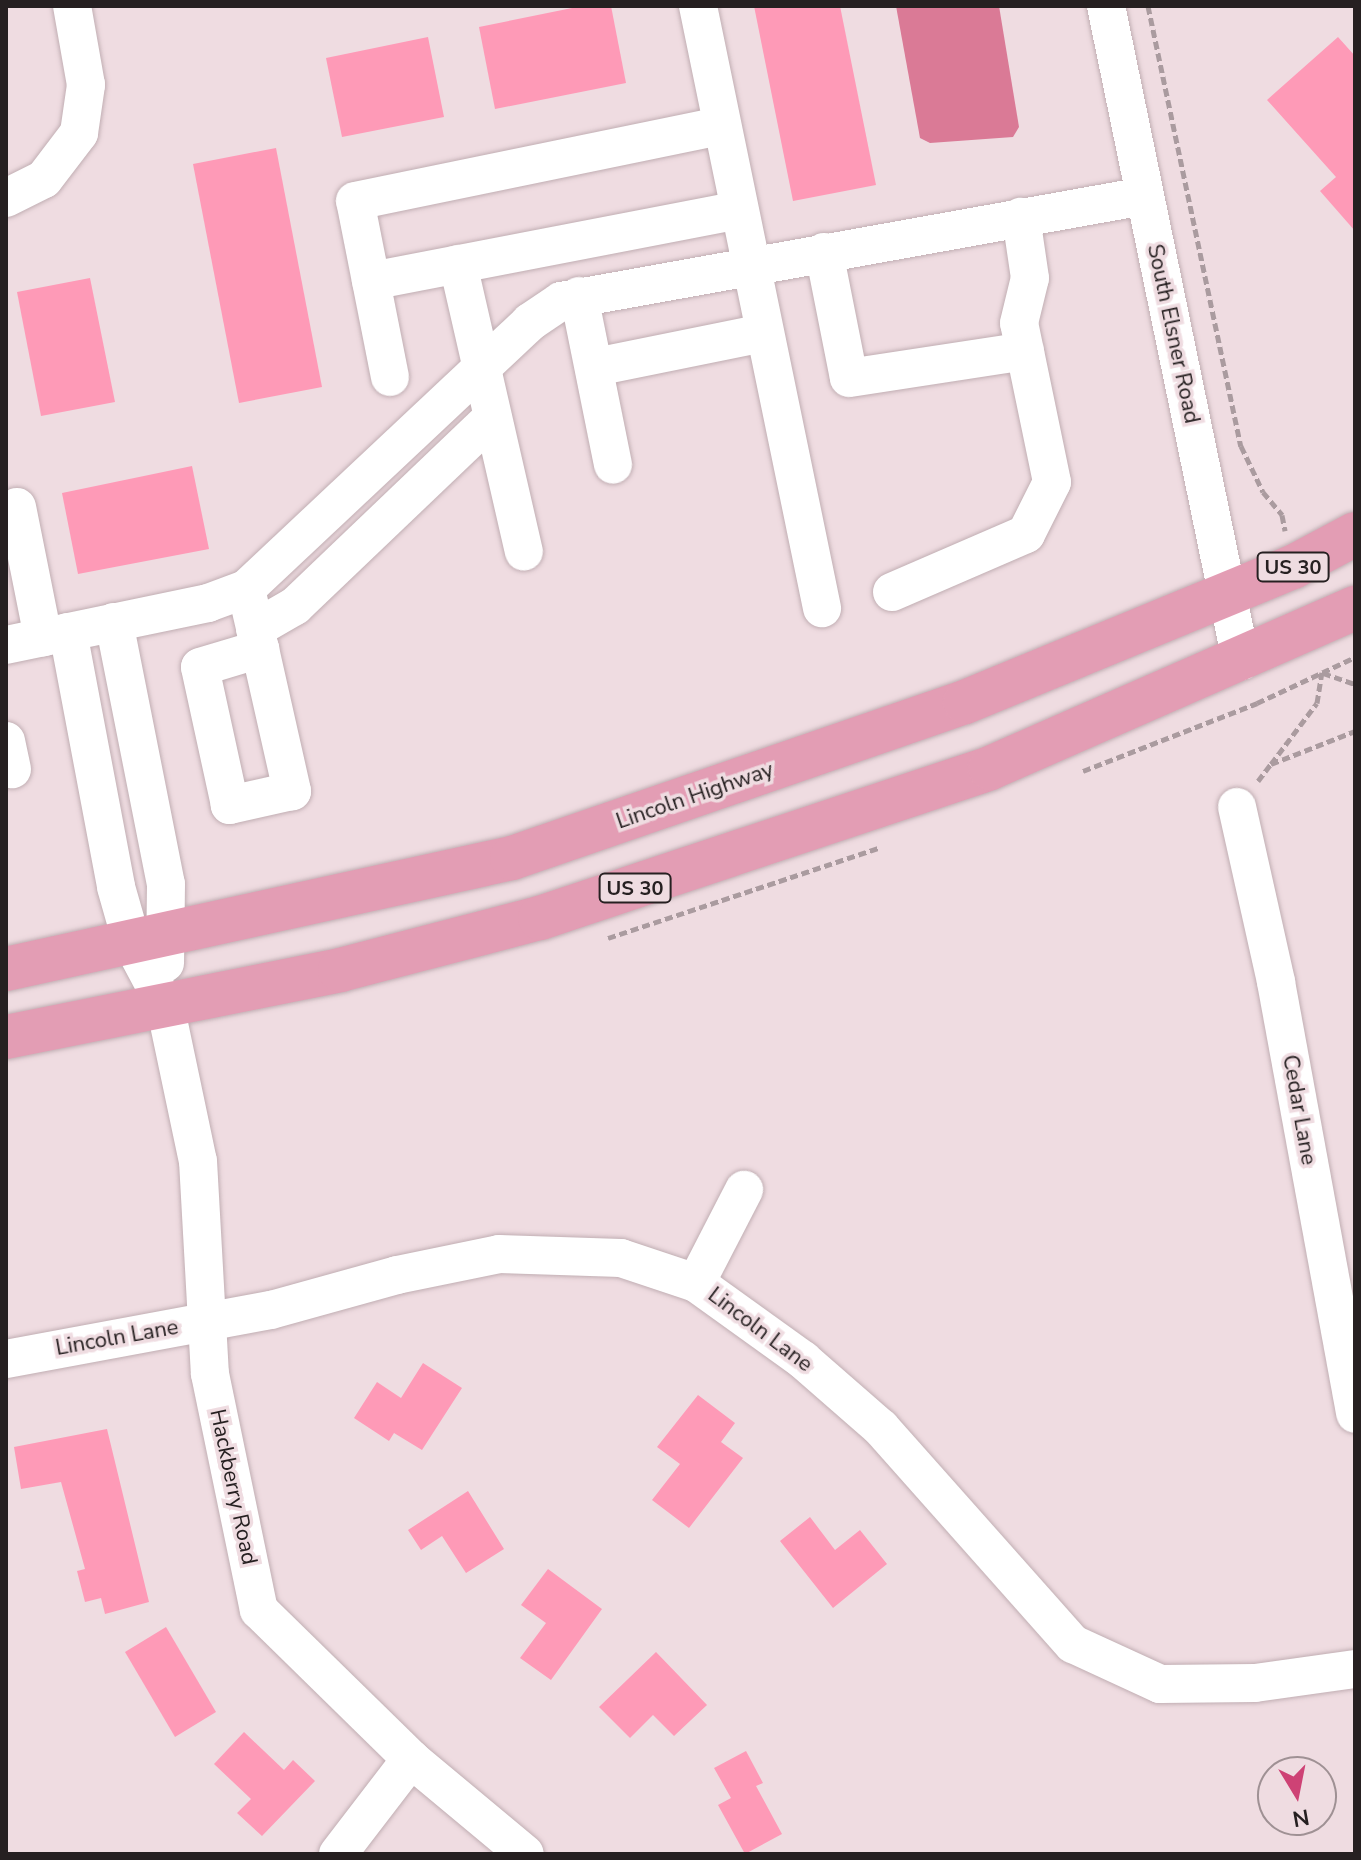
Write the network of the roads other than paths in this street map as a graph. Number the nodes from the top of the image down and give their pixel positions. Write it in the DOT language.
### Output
graph roads {
  1 [pos="72,6"];
  2 [pos="698,6"];
  3 [pos="1106,6"];
  4 [pos="721,126"];
  5 [pos="1144,196"];
  6 [pos="6,198"];
  7 [pos="738,210"];
  8 [pos="1021,217"];
  9 [pos="824,252"];
  10 [pos="458,264"];
  11 [pos="748,264"];
  12 [pos="371,281"];
  13 [pos="579,296"];
  14 [pos="763,333"];
  15 [pos="1025,351"];
  16 [pos="595,367"];
  17 [pos="481,368"];
  18 [pos="390,377"];
  19 [pos="492,418"];
  20 [pos="613,465"];
  21 [pos="17,507"];
  22 [pos="1355,534"];
  23 [pos="524,552"];
  24 [pos="246,589"];
  25 [pos="892,592"];
  26 [pos="1228,595"];
  27 [pos="822,608"];
  28 [pos="1355,608"];
  29 [pos="114,622"];
  30 [pos="56,635"];
  31 [pos="6,645"];
  32 [pos="1241,661"];
  33 [pos="1237,807"];
  34 [pos="149,940"];
  35 [pos="6,969"];
  36 [pos="165,1005"];
  37 [pos="6,1037"];
  38 [pos="744,1190"];
  39 [pos="696,1283"];
  40 [pos="204,1322"];
  41 [pos="6,1359"];
  42 [pos="1355,1414"];
  43 [pos="1355,1669"];
  44 [pos="411,1759"];
  45 [pos="338,1854"];
  46 [pos="525,1854"];
  1 -- 6 [label="street"];
  2 -- 4 [label="street"];
  3 -- 5 [label="street, South Elsner Road"];
  4 -- 7 [label="street"];
  4 -- 12 [label="street"];
  5 -- 8 [label="street"];
  5 -- 26 [label="street, South Elsner Road"];
  7 -- 10 [label="street"];
  7 -- 11 [label="street"];
  8 -- 9 [label="street"];
  8 -- 15 [label="street"];
  9 -- 11 [label="street"];
  9 -- 15 [label="street"];
  10 -- 12 [label="street"];
  10 -- 17 [label="street"];
  11 -- 13 [label="street"];
  11 -- 14 [label="street"];
  12 -- 18 [label="street"];
  13 -- 16 [label="street"];
  13 -- 17 [label="street"];
  14 -- 16 [label="street"];
  14 -- 27 [label="street"];
  15 -- 25 [label="street"];
  16 -- 20 [label="street"];
  17 -- 19 [label="street"];
  17 -- 24 [label="street"];
  19 -- 23 [label="street"];
  19 -- 24 [label="street"];
  21 -- 30 [label="street, Hackberry Road"];
  22 -- 26 [label="main road, Lincoln Highway / US 30"];
  24 -- 29 [label="street"];
  26 -- 32 [label="street, South Elsner Road"];
  26 -- 34 [label="main road, Lincoln Highway / US 30"];
  28 -- 32 [label="main road, US 30"];
  29 -- 30 [label="street"];
  29 -- 34 [label="street"];
  30 -- 31 [label="street"];
  30 -- 34 [label="street, Hackberry Road"];
  32 -- 36 [label="main road, US 30"];
  33 -- 42 [label="street, Cedar Lane"];
  34 -- 35 [label="main road, Lincoln Highway / US 30"];
  34 -- 36 [label="street, Hackberry Road"];
  36 -- 37 [label="main road, US 30"];
  36 -- 40 [label="street, Hackberry Road"];
  38 -- 39 [label="street"];
  39 -- 40 [label="street, Lincoln Lane"];
  39 -- 43 [label="street, Lincoln Lane"];
  40 -- 41 [label="street, Lincoln Lane"];
  40 -- 44 [label="street, Hackberry Road"];
  44 -- 45 [label="street"];
  44 -- 46 [label="street, Hackberry Road"];
}
